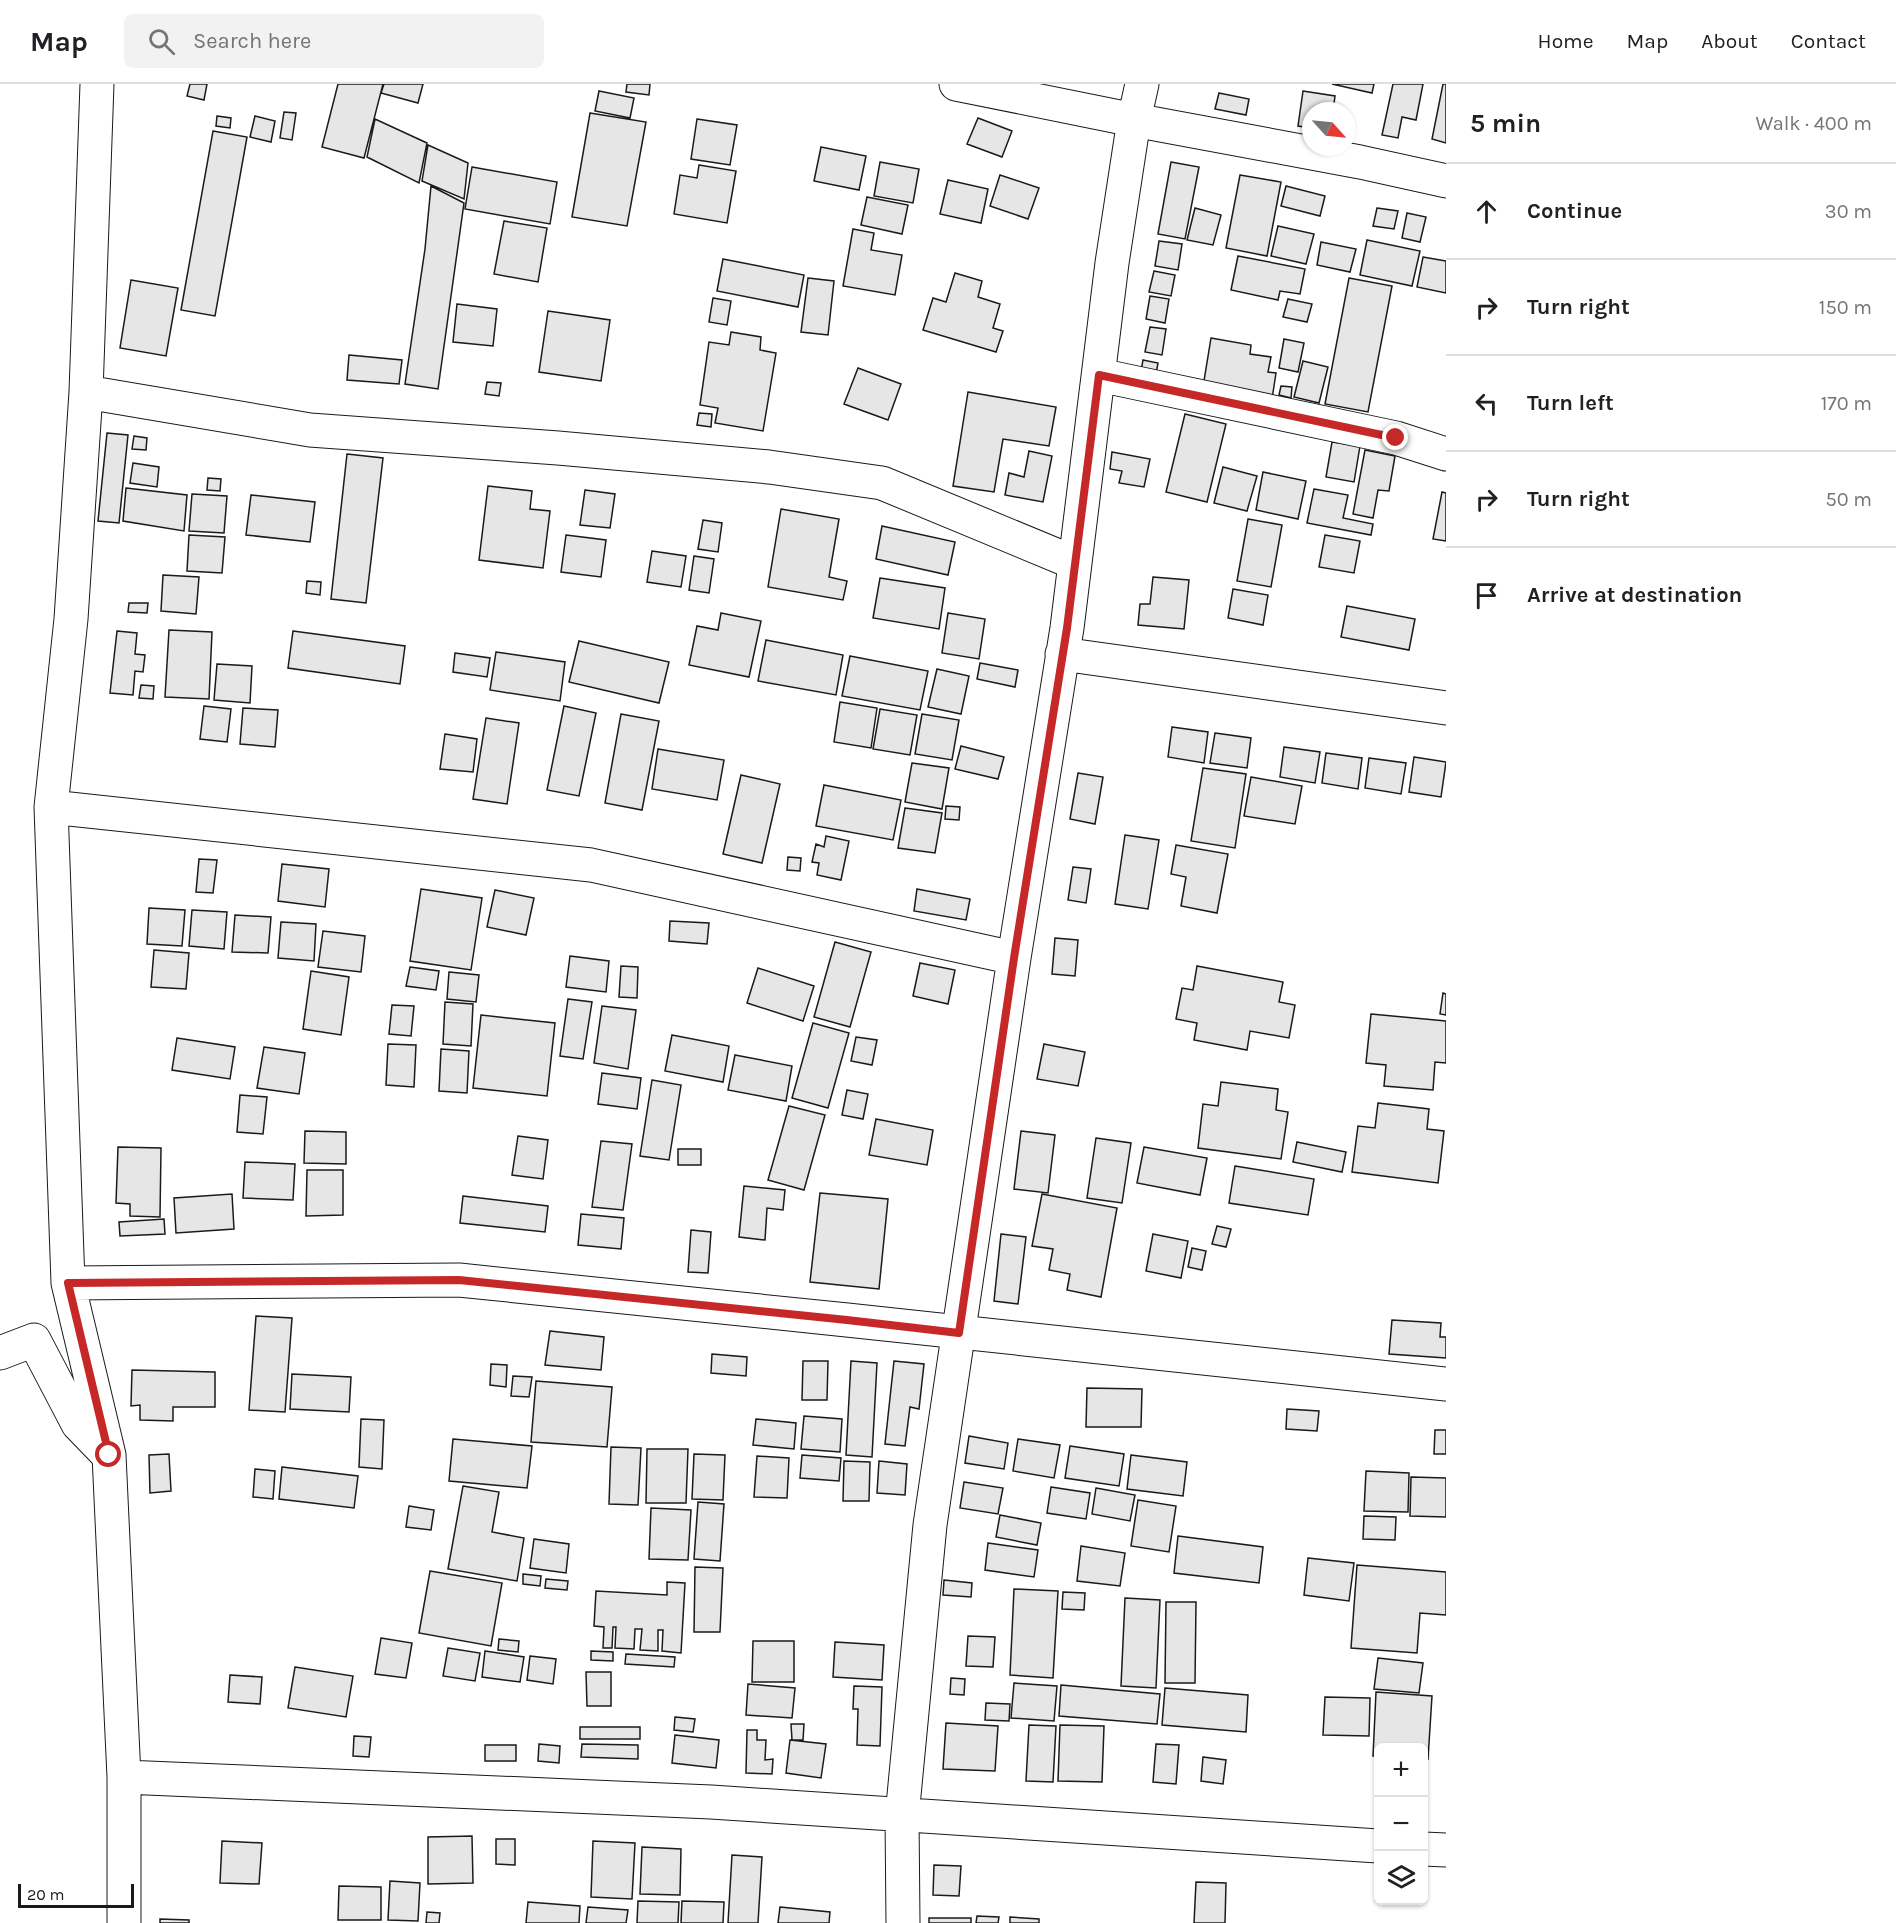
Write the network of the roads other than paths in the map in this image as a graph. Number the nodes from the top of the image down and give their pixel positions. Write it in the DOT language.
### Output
graph roads {
  1 [pos="97,84"];
  2 [pos="956,84"];
  3 [pos="1142,84"];
  4 [pos="1134,120"];
  5 [pos="1446,181"];
  6 [pos="1099,375"];
  7 [pos="86,392"];
  8 [pos="1446,454"];
  9 [pos="1075,563"];
  10 [pos="1062,654"];
  11 [pos="1446,708"];
  12 [pos="51,807"];
  13 [pos="1014,958"];
  14 [pos="68,1283"];
  15 [pos="959,1333"];
  16 [pos="0,1353"];
  17 [pos="1446,1384"];
  18 [pos="109,1455"];
  19 [pos="124,1778"];
  20 [pos="902,1816"];
  21 [pos="1374,1846"];
  22 [pos="1428,1849"];
  23 [pos="1446,1850"];
  24 [pos="124,1923"];
  25 [pos="903,1923"];
  1 -- 7 [label="street"];
  2 -- 4 [label="street"];
  3 -- 4 [label="street"];
  4 -- 5 [label="street"];
  4 -- 6 [label="street"];
  6 -- 8 [label="street"];
  6 -- 9 [label="street"];
  7 -- 9 [label="street"];
  7 -- 12 [label="street"];
  9 -- 10 [label="street"];
  10 -- 11 [label="street"];
  10 -- 13 [label="street"];
  12 -- 13 [label="street"];
  12 -- 14 [label="street"];
  13 -- 15 [label="street"];
  14 -- 15 [label="street"];
  14 -- 18 [label="street"];
  15 -- 17 [label="street"];
  15 -- 20 [label="street"];
  16 -- 18 [label="street"];
  18 -- 19 [label="street"];
  19 -- 20 [label="street"];
  19 -- 24 [label="street"];
  20 -- 21 [label="street"];
  20 -- 25 [label="street"];
  22 -- 23 [label="street"];
}
